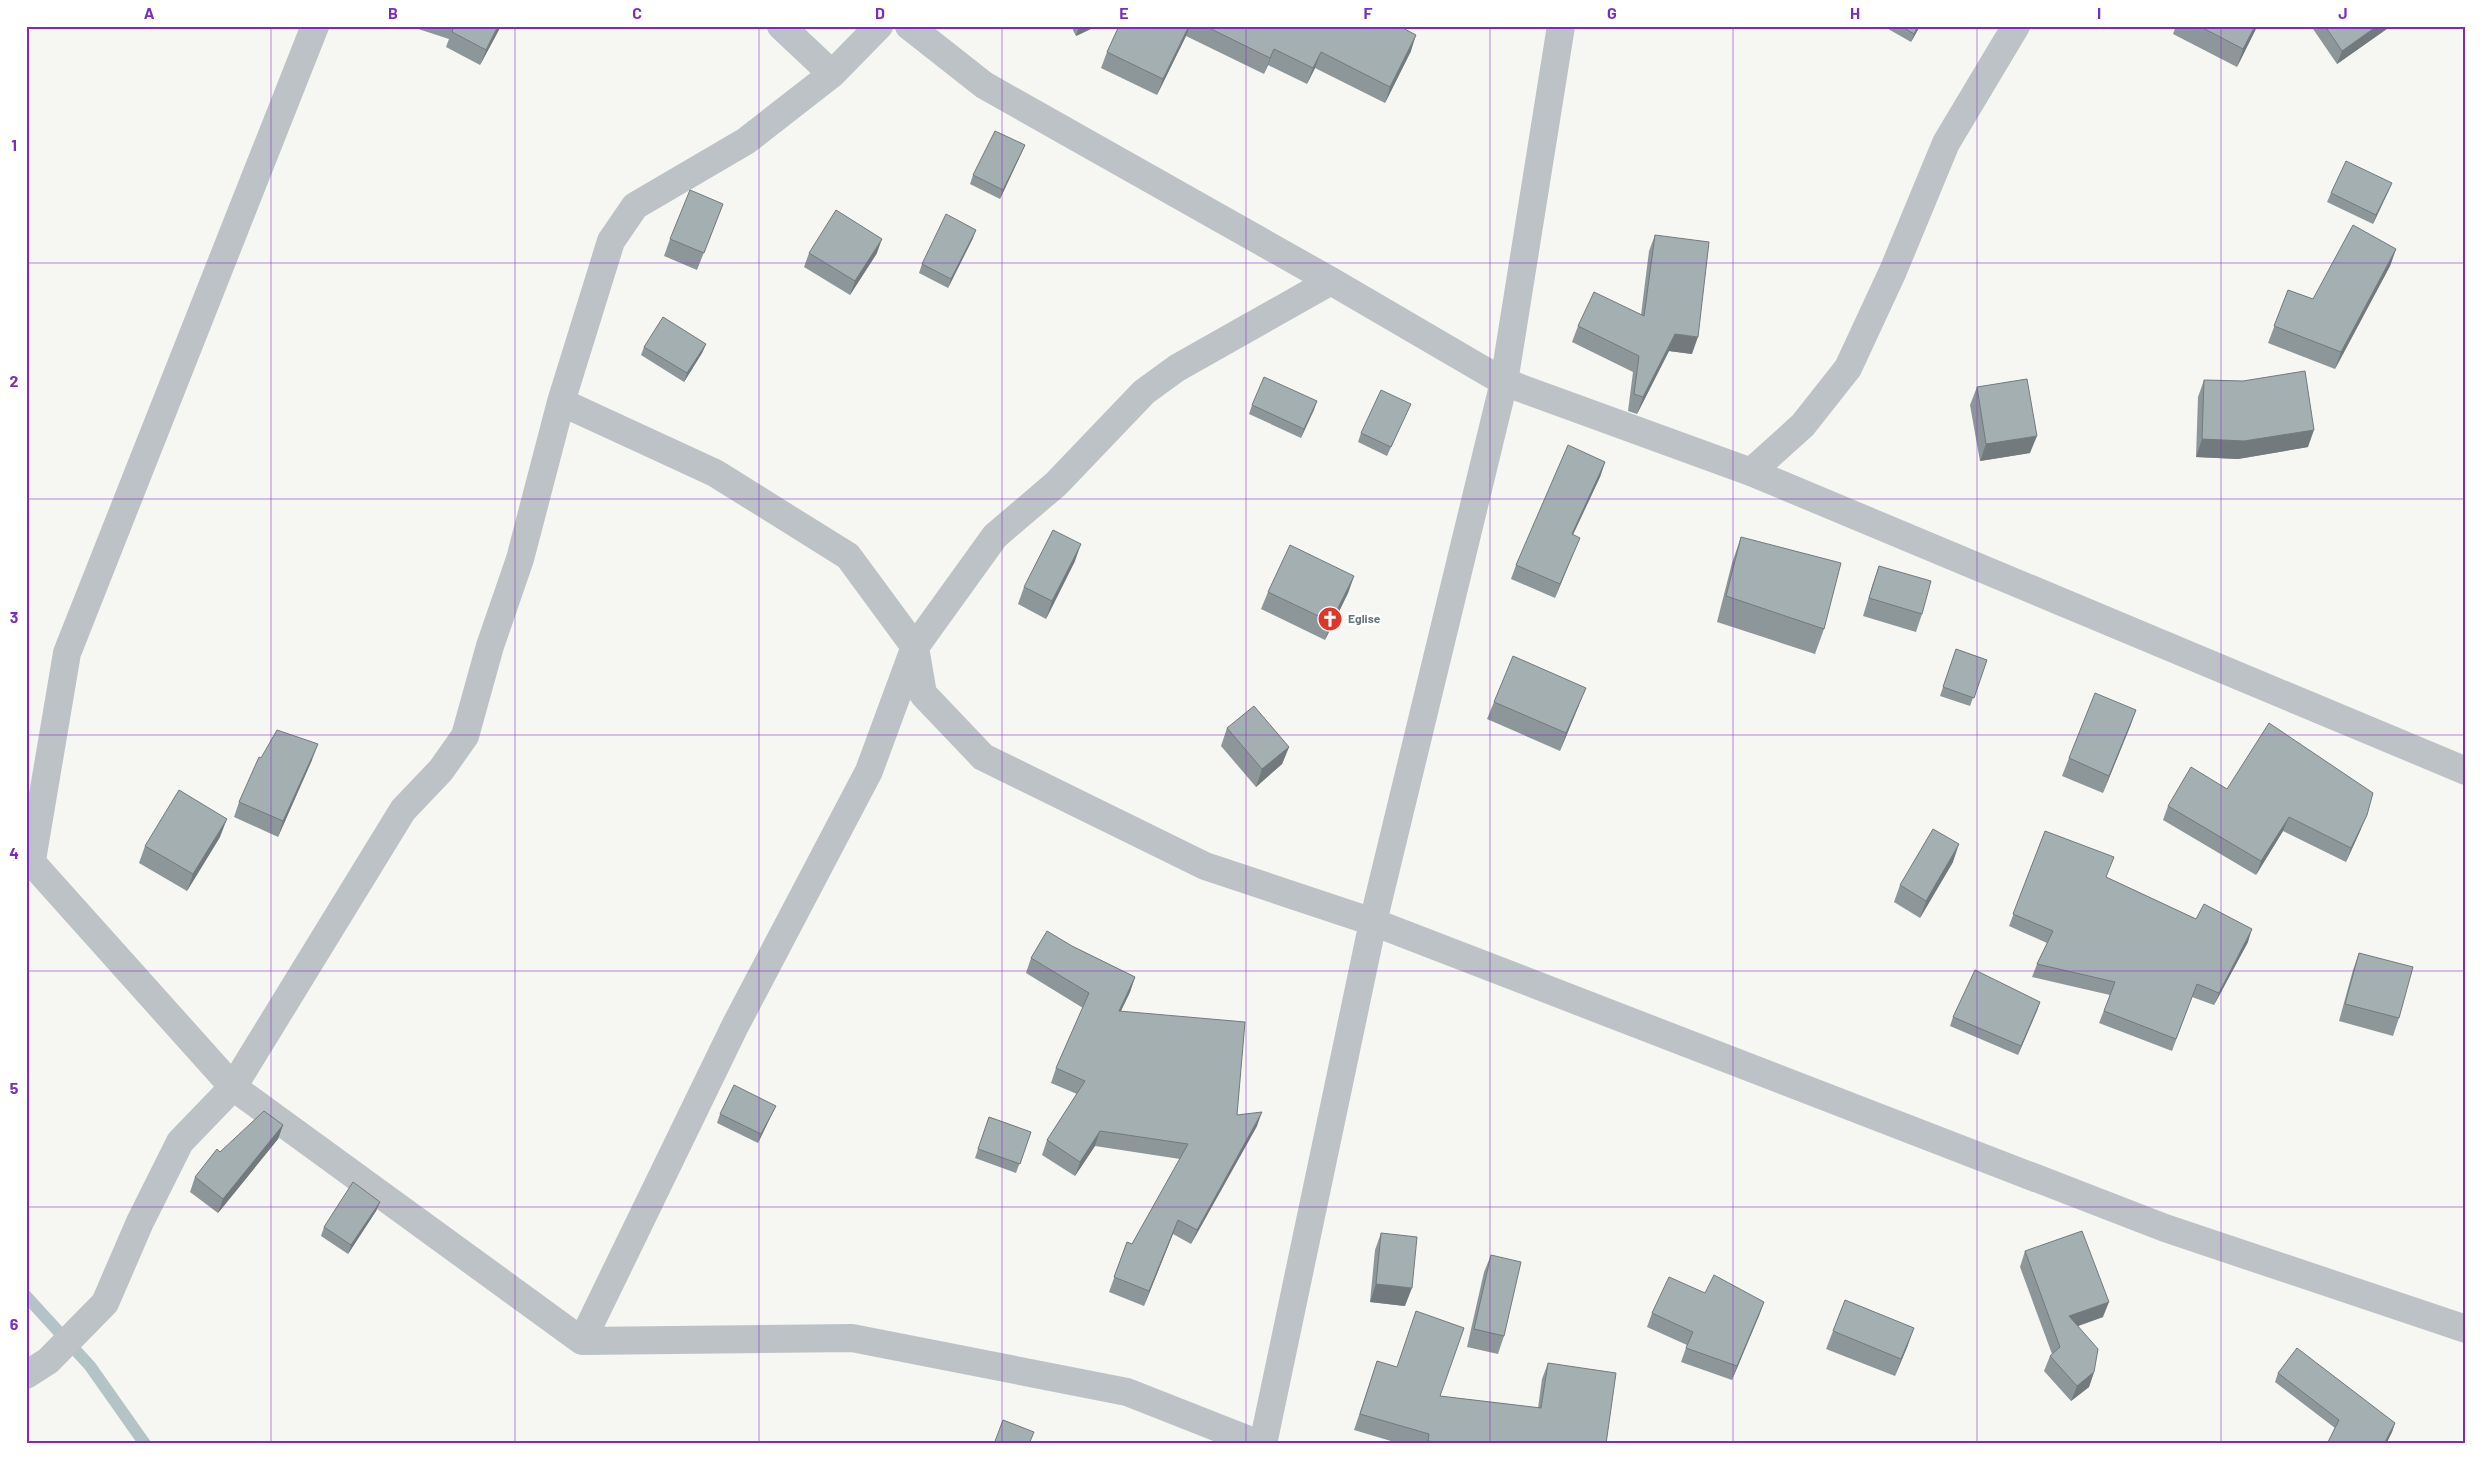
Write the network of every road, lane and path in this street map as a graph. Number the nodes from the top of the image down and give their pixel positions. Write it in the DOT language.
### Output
graph roads {
  1 [pos="315,26"];
  2 [pos="781,26"];
  3 [pos="879,26"];
  4 [pos="909,26"];
  5 [pos="1562,26"];
  6 [pos="2016,26"];
  7 [pos="832,74"];
  8 [pos="1331,281"];
  9 [pos="1504,382"];
  10 [pos="561,402"];
  11 [pos="1751,472"];
  12 [pos="915,647"];
  13 [pos="2466,770"];
  14 [pos="29,858"];
  15 [pos="1373,922"];
  16 [pos="233,1087"];
  17 [pos="2466,1330"];
  18 [pos="582,1341"];
  19 [pos="34,1364"];
  20 [pos="1259,1444"];
  21 [pos="1263,1444"];
  1 -- 14 [label="street"];
  2 -- 7 [label="street"];
  3 -- 7 [label="street"];
  4 -- 8 [label="street"];
  5 -- 9 [label="street"];
  6 -- 11 [label="street"];
  7 -- 10 [label="street"];
  8 -- 9 [label="street"];
  8 -- 12 [label="street"];
  9 -- 11 [label="street"];
  9 -- 15 [label="street"];
  10 -- 12 [label="street"];
  10 -- 16 [label="street"];
  11 -- 13 [label="street"];
  12 -- 15 [label="street"];
  12 -- 18 [label="street"];
  14 -- 16 [label="street"];
  15 -- 17 [label="street"];
  15 -- 21 [label="street"];
  16 -- 18 [label="street"];
  16 -- 19 [label="street"];
  18 -- 20 [label="street"];
}
